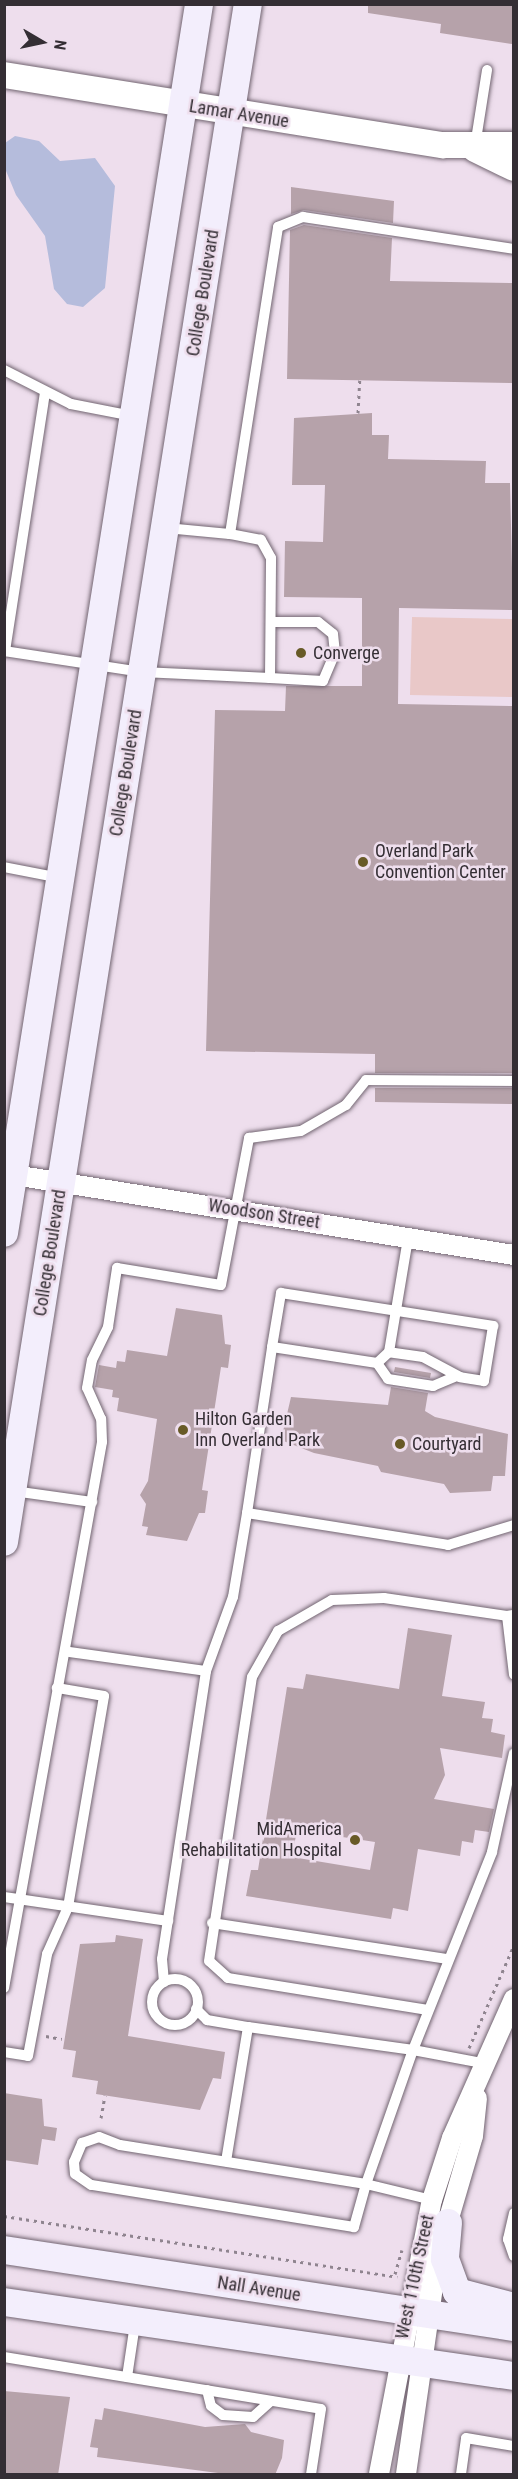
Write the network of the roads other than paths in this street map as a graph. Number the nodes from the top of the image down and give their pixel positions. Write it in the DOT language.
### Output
graph roads {
  1 [pos="199,4"];
  2 [pos="248,4"];
  3 [pos="487,70"];
  4 [pos="4,75"];
  5 [pos="183,105"];
  6 [pos="232,113"];
  7 [pos="513,145"];
  8 [pos="475,149"];
  9 [pos="513,168"];
  10 [pos="513,249"];
  11 [pos="4,370"];
  12 [pos="45,394"];
  13 [pos="134,416"];
  14 [pos="165,528"];
  15 [pos="230,534"];
  16 [pos="271,622"];
  17 [pos="5,651"];
  18 [pos="94,664"];
  19 [pos="142,672"];
  20 [pos="270,678"];
  21 [pos="4,867"];
  22 [pos="60,878"];
  23 [pos="513,1081"];
  24 [pos="9,1174"];
  25 [pos="61,1185"];
  26 [pos="233,1209"];
  27 [pos="4,1233"];
  28 [pos="408,1238"];
  29 [pos="513,1255"];
  30 [pos="396,1310"];
  31 [pos="272,1347"];
  32 [pos="389,1352"];
  33 [pos="377,1364"];
  34 [pos="457,1376"];
  35 [pos="13,1491"];
  36 [pos="92,1502"];
  37 [pos="247,1513"];
  38 [pos="513,1525"];
  39 [pos="4,1542"];
  40 [pos="510,1616"];
  41 [pos="69,1652"];
  42 [pos="206,1671"];
  43 [pos="513,1675"];
  44 [pos="57,1688"];
  45 [pos="513,1753"];
  46 [pos="4,1898"];
  47 [pos="20,1900"];
  48 [pos="68,1906"];
  49 [pos="168,1921"];
  50 [pos="212,1923"];
  51 [pos="446,1959"];
  52 [pos="164,1982"];
  53 [pos="4,1988"];
  54 [pos="513,1999"];
  55 [pos="196,2009"];
  56 [pos="428,2010"];
  57 [pos="248,2027"];
  58 [pos="413,2050"];
  59 [pos="4,2052"];
  60 [pos="487,2064"];
  61 [pos="478,2088"];
  62 [pos="226,2161"];
  63 [pos="366,2184"];
  64 [pos="432,2200"];
  65 [pos="513,2213"];
  66 [pos="448,2223"];
  67 [pos="512,2231"];
  68 [pos="4,2250"];
  69 [pos="513,2256"];
  70 [pos="4,2302"];
  71 [pos="513,2307"];
  72 [pos="417,2313"];
  73 [pos="135,2324"];
  74 [pos="513,2327"];
  75 [pos="4,2357"];
  76 [pos="410,2359"];
  77 [pos="513,2376"];
  78 [pos="128,2377"];
  79 [pos="207,2390"];
  80 [pos="271,2401"];
  81 [pos="513,2446"];
  82 [pos="311,2475"];
  83 [pos="379,2475"];
  84 [pos="406,2475"];
  85 [pos="461,2475"];
  1 -- 5 [label="main road"];
  2 -- 6 [label="main road, College Boulevard"];
  3 -- 8 [label="lane"];
  4 -- 5 [label="street, Lamar Avenue"];
  5 -- 6 [label="street, Lamar Avenue"];
  5 -- 13 [label="main road"];
  6 -- 8 [label="street, Lamar Avenue"];
  6 -- 14 [label="main road, College Boulevard"];
  7 -- 8 [label="street, Lamar Avenue"];
  8 -- 9 [label="street, Lamar Avenue"];
  10 -- 15 [label="lane"];
  11 -- 12 [label="lane"];
  12 -- 13 [label="lane"];
  12 -- 17 [label="lane"];
  13 -- 18 [label="main road"];
  14 -- 15 [label="lane"];
  14 -- 19 [label="main road, College Boulevard"];
  15 -- 16 [label="lane"];
  16 -- 20 [label="lane"];
  16 -- 20 [label="lane"];
  17 -- 18 [label="lane"];
  18 -- 19 [label="lane"];
  18 -- 22 [label="main road"];
  19 -- 20 [label="lane"];
  19 -- 25 [label="main road, College Boulevard"];
  21 -- 22 [label="lane"];
  22 -- 24 [label="main road"];
  23 -- 26 [label="lane"];
  24 -- 25 [label="street, Woodson Street"];
  24 -- 27 [label="main road"];
  25 -- 26 [label="street, Woodson Street"];
  25 -- 35 [label="main road, College Boulevard"];
  26 -- 28 [label="street, Woodson Street"];
  26 -- 36 [label="lane"];
  28 -- 29 [label="street, Woodson Street"];
  28 -- 30 [label="lane"];
  30 -- 31 [label="lane"];
  30 -- 32 [label="lane"];
  30 -- 34 [label="lane"];
  31 -- 33 [label="lane"];
  31 -- 37 [label="lane"];
  32 -- 33 [label="lane"];
  32 -- 34 [label="lane"];
  33 -- 34 [label="lane"];
  35 -- 36 [label="lane"];
  35 -- 39 [label="main road, College Boulevard"];
  36 -- 41 [label="lane"];
  37 -- 38 [label="lane"];
  37 -- 42 [label="lane"];
  40 -- 43 [label="lane"];
  40 -- 50 [label="lane"];
  41 -- 42 [label="lane"];
  41 -- 44 [label="lane"];
  42 -- 49 [label="lane"];
  44 -- 47 [label="lane"];
  44 -- 48 [label="lane"];
  45 -- 51 [label="lane"];
  46 -- 47 [label="lane"];
  47 -- 48 [label="lane"];
  47 -- 53 [label="lane"];
  48 -- 49 [label="lane"];
  48 -- 59 [label="lane"];
  49 -- 52 [label="lane"];
  50 -- 51 [label="lane"];
  50 -- 56 [label="lane"];
  51 -- 56 [label="lane"];
  52 -- 55 [label="lane"];
  52 -- 55 [label="lane"];
  54 -- 60 [label="street, West 110th Street"];
  55 -- 57 [label="lane"];
  56 -- 58 [label="lane"];
  57 -- 58 [label="lane"];
  57 -- 62 [label="lane"];
  58 -- 60 [label="lane"];
  58 -- 63 [label="lane"];
  60 -- 61 [label="street, West 110th Street"];
  61 -- 64 [label="street, West 110th Street"];
  61 -- 66 [label="street, West 110th Street"];
  62 -- 63 [label="lane"];
  62 -- 63 [label="lane"];
  63 -- 64 [label="lane"];
  64 -- 72 [label="street, West 110th Street"];
  65 -- 67 [label="lane"];
  66 -- 71 [label="main road"];
  66 -- 72 [label="street, West 110th Street"];
  67 -- 69 [label="lane"];
  68 -- 72 [label="main road, Nall Avenue"];
  70 -- 73 [label="main road"];
  72 -- 74 [label="main road, Nall Avenue"];
  72 -- 76 [label="street, West 110th Street"];
  73 -- 76 [label="main road"];
  73 -- 78 [label="lane"];
  75 -- 78 [label="lane"];
  76 -- 77 [label="main road"];
  76 -- 83 [label="street, West 110th Street"];
  76 -- 84 [label="street, West 110th Street"];
  78 -- 79 [label="lane"];
  79 -- 80 [label="lane"];
  79 -- 80 [label="lane"];
  80 -- 82 [label="lane"];
  81 -- 85 [label="lane"];
}
